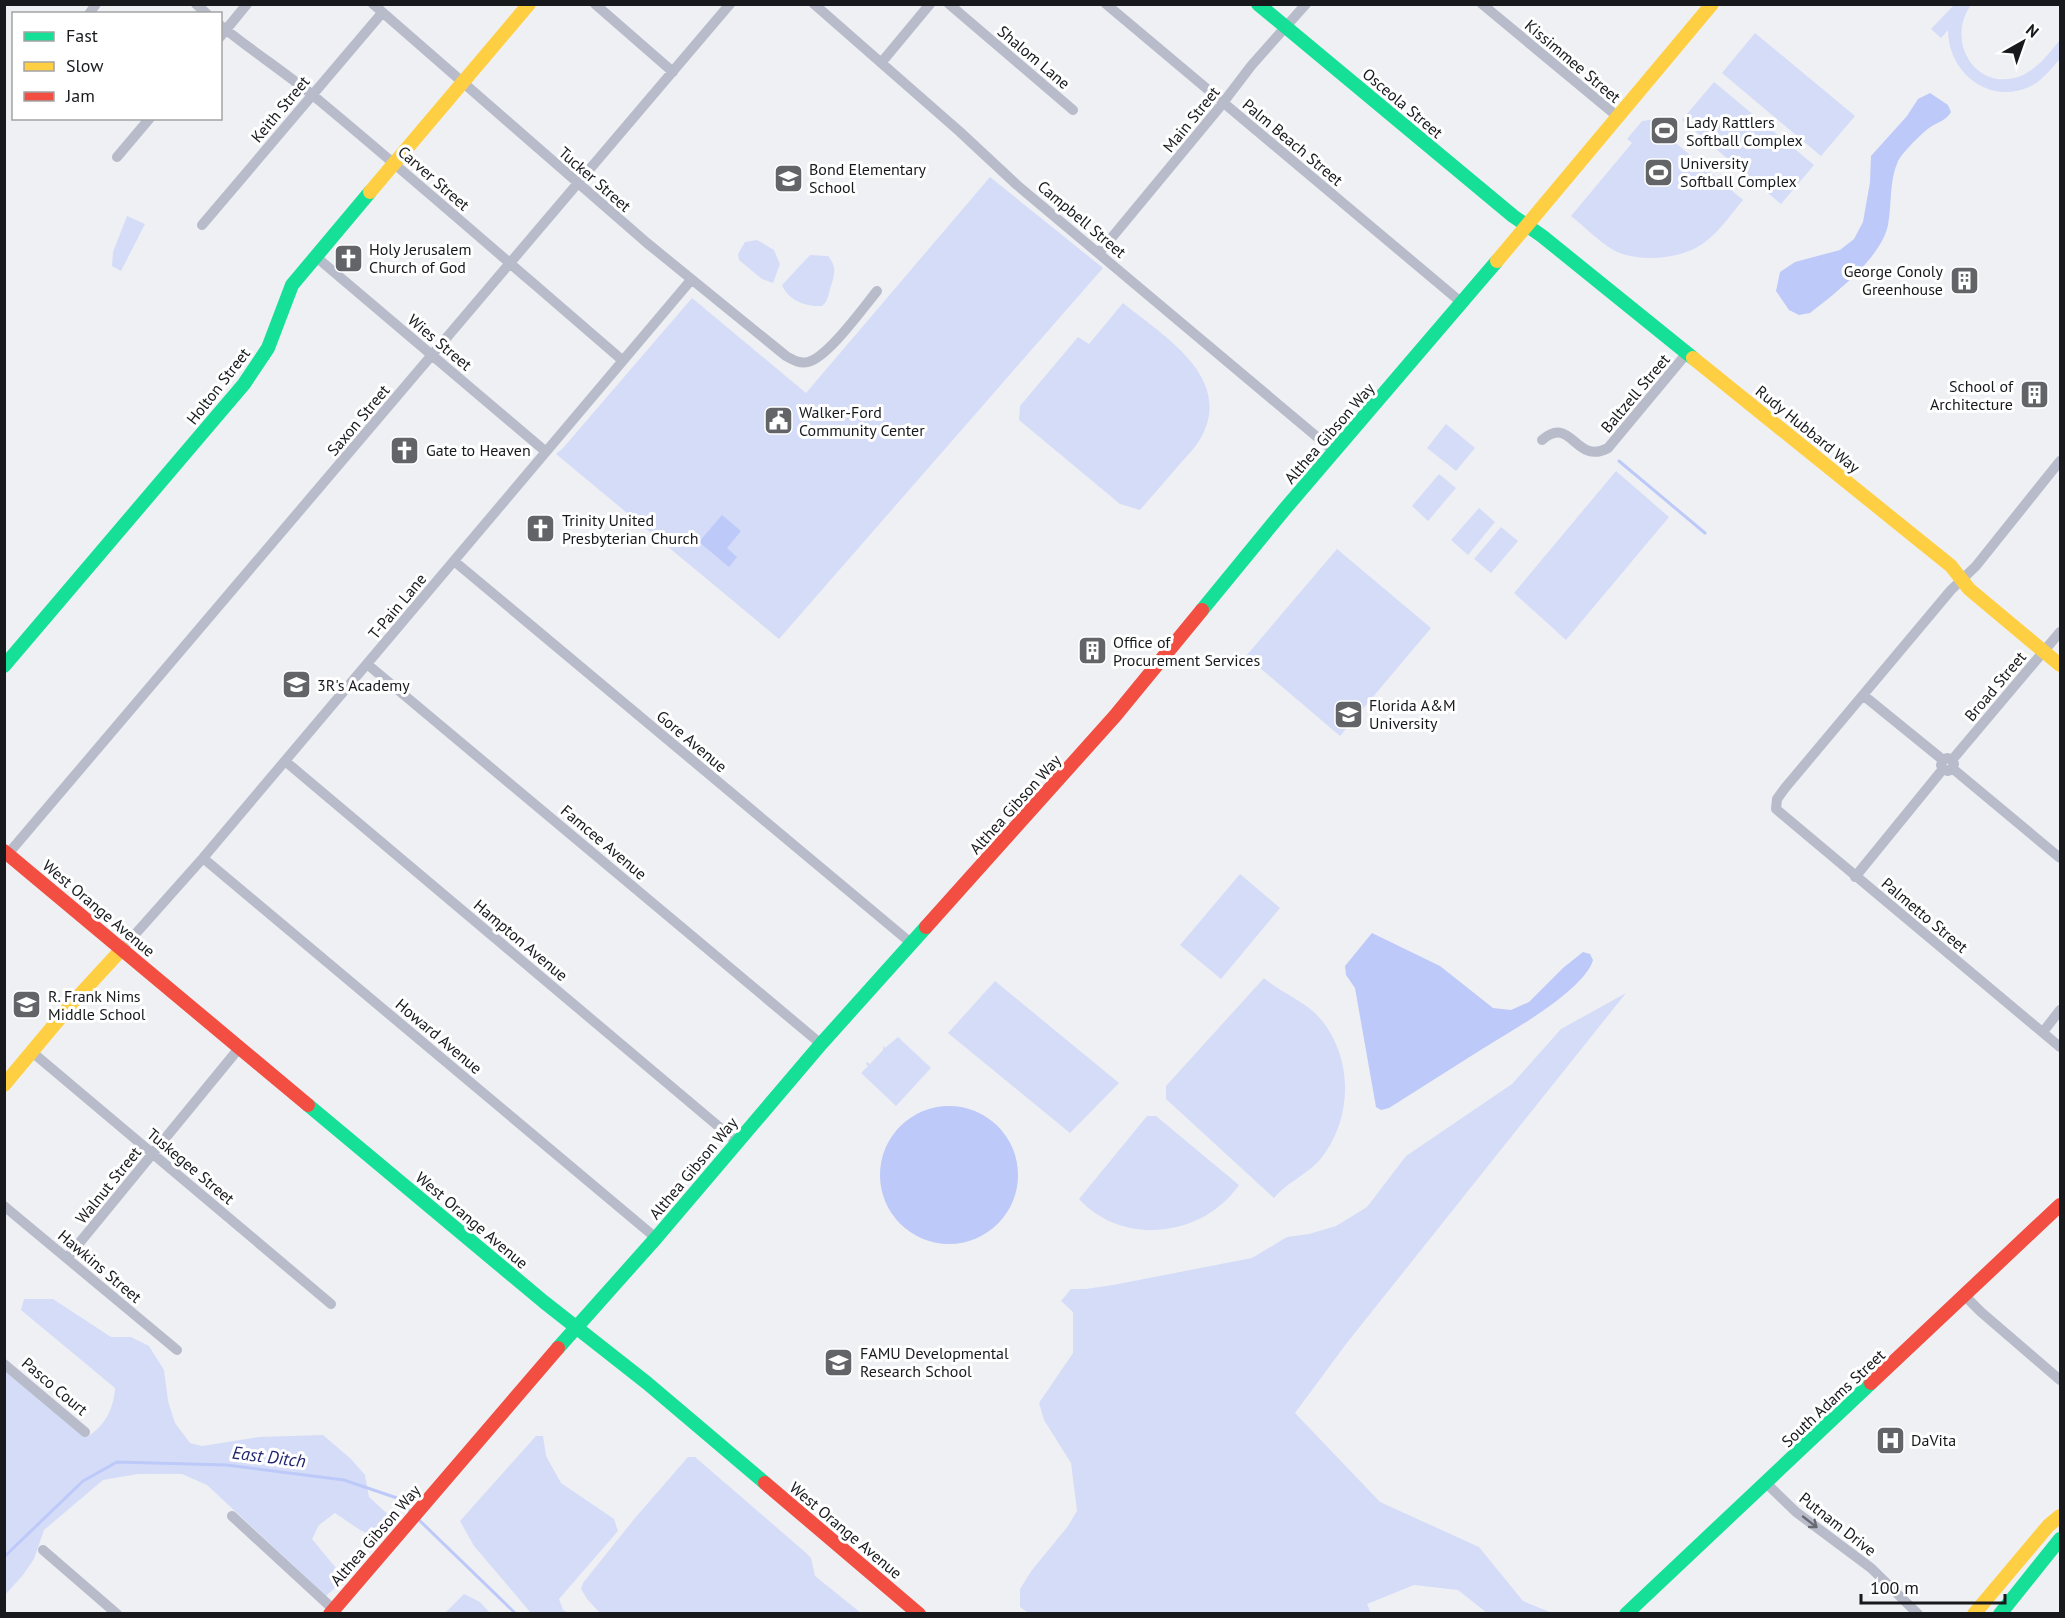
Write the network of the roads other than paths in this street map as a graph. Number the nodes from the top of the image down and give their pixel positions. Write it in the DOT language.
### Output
graph roads {
  1 [pos="247,4"];
  2 [pos="373,4"];
  3 [pos="529,4"];
  4 [pos="595,4"];
  5 [pos="730,4"];
  6 [pos="814,4"];
  7 [pos="930,4"];
  8 [pos="949,4"];
  9 [pos="1106,4"];
  10 [pos="1258,4"];
  11 [pos="1306,4"];
  12 [pos="1482,4"];
  13 [pos="1711,5"];
  14 [pos="382,13"];
  15 [pos="1286,28"];
  16 [pos="222,30"];
  17 [pos="881,63"];
  18 [pos="673,72"];
  19 [pos="462,83"];
  20 [pos="312,95"];
  21 [pos="1223,103"];
  22 [pos="1073,110"];
  23 [pos="1618,117"];
  24 [pos="148,120"];
  25 [pos="117,157"];
  26 [pos="394,163"];
  27 [pos="578,184"];
  28 [pos="202,225"];
  29 [pos="1527,226"];
  30 [pos="1099,253"];
  31 [pos="315,256"];
  32 [pos="510,264"];
  33 [pos="691,280"];
  34 [pos="877,291"];
  35 [pos="1461,303"];
  36 [pos="1687,353"];
  37 [pos="431,355"];
  38 [pos="622,360"];
  39 [pos="1542,440"];
  40 [pos="545,451"];
  41 [pos="1335,452"];
  42 [pos="2059,467"];
  43 [pos="454,561"];
  44 [pos="1961,579"];
  45 [pos="2061,632"];
  46 [pos="2044,651"];
  47 [pos="367,664"];
  48 [pos="2061,665"];
  49 [pos="4,666"];
  50 [pos="1863,695"];
  51 [pos="285,761"];
  52 [pos="1947,764"];
  53 [pos="6,853"];
  54 [pos="203,858"];
  55 [pos="2061,858"];
  56 [pos="1855,877"];
  57 [pos="911,943"];
  58 [pos="122,949"];
  59 [pos="2061,1010"];
  60 [pos="2043,1032"];
  61 [pos="821,1044"];
  62 [pos="240,1047"];
  63 [pos="2061,1047"];
  64 [pos="32,1052"];
  65 [pos="4,1085"];
  66 [pos="737,1142"];
  67 [pos="153,1154"];
  68 [pos="2061,1205"];
  69 [pos="4,1206"];
  70 [pos="656,1238"];
  71 [pos="68,1258"];
  72 [pos="1965,1296"];
  73 [pos="331,1304"];
  74 [pos="576,1327"];
  75 [pos="177,1350"];
  76 [pos="4,1364"];
  77 [pos="2061,1380"];
  78 [pos="85,1432"];
  79 [pos="1766,1483"];
  80 [pos="232,1516"];
  81 [pos="2061,1516"];
  82 [pos="2061,1539"];
  83 [pos="43,1550"];
  84 [pos="331,1611"];
  85 [pos="117,1614"];
  86 [pos="919,1614"];
  87 [pos="1626,1614"];
  88 [pos="1918,1614"];
  89 [pos="1974,1614"];
  90 [pos="2000,1614"];
  1 -- 16 [label="street"];
  2 -- 14 [label="street, Tucker Street"];
  3 -- 19 [label="street, Holton Street"];
  4 -- 18 [label="street"];
  5 -- 18 [label="street, Saxon Street"];
  6 -- 17 [label="street, Campbell Street"];
  7 -- 17 [label="street"];
  8 -- 22 [label="street, Shalom Lane"];
  9 -- 21 [label="street, Palm Beach Street"];
  10 -- 15 [label="street, Osceola Street"];
  11 -- 15 [label="street, Main Street"];
  12 -- 23 [label="street, Kissimmee Street"];
  13 -- 23 [label="street, Althea Gibson Way"];
  14 -- 19 [label="street, Tucker Street"];
  14 -- 20 [label="street, Keith Street"];
  15 -- 21 [label="street, Main Street"];
  15 -- 29 [label="street, Osceola Street"];
  16 -- 20 [label="street, Carver Street"];
  17 -- 30 [label="street, Campbell Street"];
  18 -- 27 [label="street, Saxon Street"];
  19 -- 26 [label="street, Holton Street"];
  19 -- 27 [label="street, Tucker Street"];
  20 -- 26 [label="street, Carver Street"];
  20 -- 28 [label="street, Keith Street"];
  21 -- 30 [label="street, Main Street"];
  21 -- 35 [label="street, Palm Beach Street"];
  23 -- 29 [label="street, Althea Gibson Way"];
  24 -- 25 [label="street"];
  26 -- 31 [label="street, Holton Street"];
  26 -- 32 [label="street, Carver Street"];
  27 -- 32 [label="street, Saxon Street"];
  27 -- 33 [label="street, Tucker Street"];
  29 -- 35 [label="street, Althea Gibson Way"];
  29 -- 36 [label="street, Rudy Hubbard Way"];
  30 -- 41 [label="street, Campbell Street"];
  31 -- 37 [label="street, Wies Street"];
  31 -- 49 [label="street, Holton Street"];
  32 -- 37 [label="street, Saxon Street"];
  32 -- 38 [label="street, Carver Street"];
  33 -- 34 [label="street, Tucker Street"];
  33 -- 38 [label="street, T-Pain Lane"];
  35 -- 41 [label="street, Althea Gibson Way"];
  36 -- 39 [label="street, Baltzell Street"];
  36 -- 44 [label="street, Rudy Hubbard Way"];
  37 -- 40 [label="street, Wies Street"];
  37 -- 53 [label="street, Saxon Street"];
  38 -- 40 [label="street, T-Pain Lane"];
  40 -- 43 [label="street, T-Pain Lane"];
  41 -- 57 [label="street, Althea Gibson Way"];
  42 -- 44 [label="street"];
  43 -- 47 [label="street, T-Pain Lane"];
  43 -- 57 [label="street, Gore Avenue"];
  44 -- 46 [label="street, Rudy Hubbard Way"];
  44 -- 50 [label="street"];
  45 -- 46 [label="street, Broad Street"];
  46 -- 48 [label="street, Rudy Hubbard Way"];
  46 -- 52 [label="street, Broad Street"];
  47 -- 51 [label="street, T-Pain Lane"];
  47 -- 61 [label="street, Famcee Avenue"];
  50 -- 52 [label="street"];
  50 -- 56 [label="street, Palmetto Street"];
  51 -- 54 [label="street, T-Pain Lane"];
  51 -- 66 [label="street, Hampton Avenue"];
  52 -- 55 [label="street"];
  52 -- 56 [label="street, Broad Street"];
  53 -- 58 [label="street, West Orange Avenue"];
  54 -- 58 [label="street, T-Pain Lane"];
  54 -- 70 [label="street, Howard Avenue"];
  56 -- 60 [label="street, Palmetto Street"];
  57 -- 61 [label="street, Althea Gibson Way"];
  58 -- 62 [label="street, West Orange Avenue"];
  58 -- 64 [label="street"];
  59 -- 60 [label="street"];
  60 -- 63 [label="street, Palmetto Street"];
  61 -- 66 [label="street, Althea Gibson Way"];
  62 -- 67 [label="street, Walnut Street"];
  62 -- 74 [label="street, West Orange Avenue"];
  64 -- 65 [label="street"];
  64 -- 67 [label="street, Tuskegee Street"];
  66 -- 70 [label="street, Althea Gibson Way"];
  67 -- 71 [label="street, Walnut Street"];
  67 -- 73 [label="street, Tuskegee Street"];
  68 -- 72 [label="street, South Adams Street"];
  69 -- 71 [label="street, Hawkins Street"];
  70 -- 74 [label="street, Althea Gibson Way"];
  71 -- 75 [label="street, Hawkins Street"];
  72 -- 77 [label="street"];
  72 -- 79 [label="street, South Adams Street"];
  74 -- 84 [label="street, Althea Gibson Way"];
  74 -- 86 [label="street, West Orange Avenue"];
  76 -- 78 [label="street, Pasco Court"];
  79 -- 87 [label="street, South Adams Street"];
  79 -- 88 [label="street, Putnam Drive, one-way"];
  80 -- 84 [label="street"];
  81 -- 89 [label="street"];
  82 -- 90 [label="street"];
  83 -- 85 [label="street"];
}
